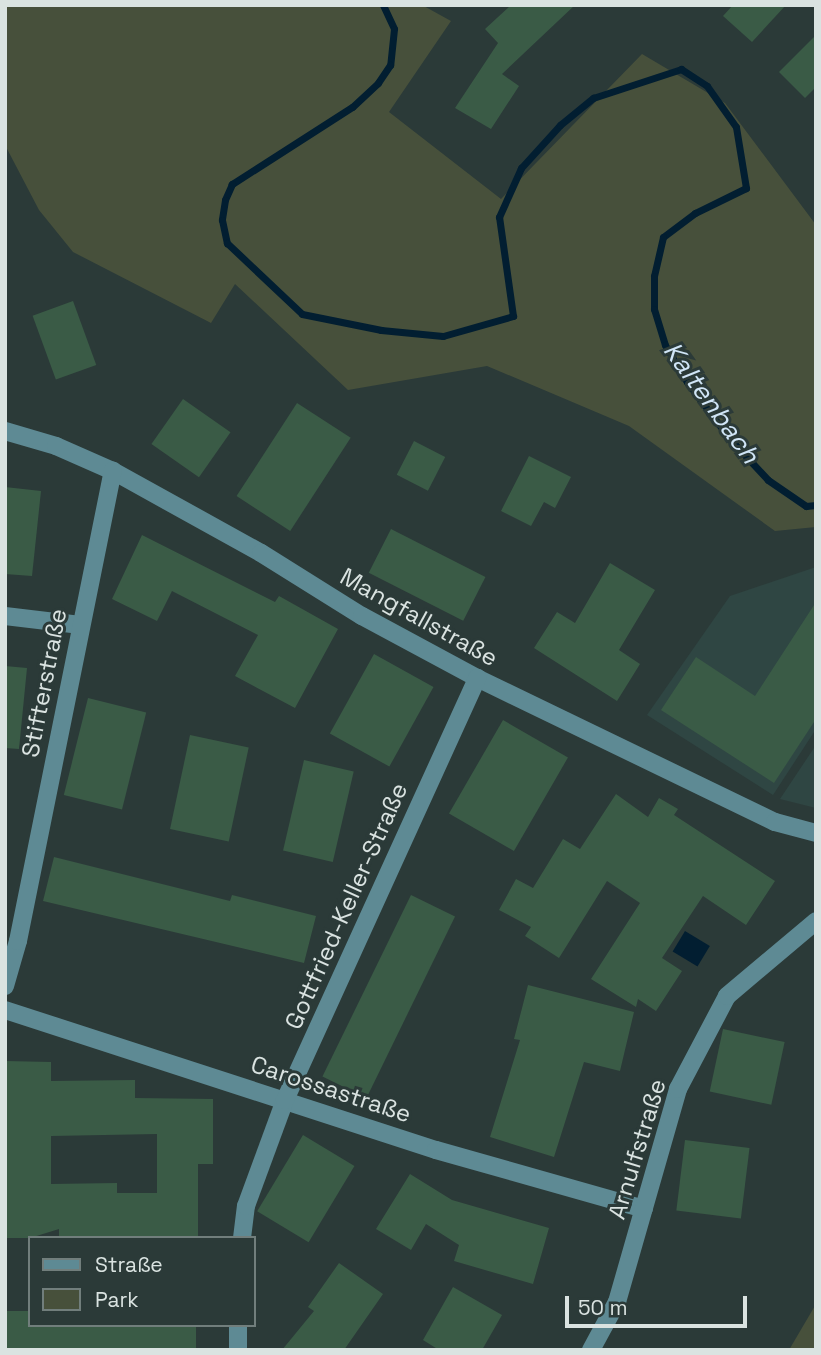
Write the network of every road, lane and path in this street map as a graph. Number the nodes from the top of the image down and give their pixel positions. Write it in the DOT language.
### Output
graph roads {
  1 [pos="5,431"];
  2 [pos="113,471"];
  3 [pos="5,616"];
  4 [pos="80,625"];
  5 [pos="477,678"];
  6 [pos="816,833"];
  7 [pos="816,921"];
  8 [pos="5,986"];
  9 [pos="5,1010"];
  10 [pos="285,1100"];
  11 [pos="644,1209"];
  12 [pos="242,1236"];
  13 [pos="238,1327"];
  14 [pos="238,1350"];
  15 [pos="591,1350"];
  1 -- 2 [label="street, Mangfallstraße"];
  2 -- 4 [label="street, Stifterstraße"];
  2 -- 5 [label="street, Mangfallstraße"];
  3 -- 4 [label="street"];
  4 -- 8 [label="street, Stifterstraße"];
  5 -- 6 [label="street, Mangfallstraße"];
  5 -- 10 [label="street, Gottfried-Keller-Straße"];
  7 -- 11 [label="street, Arnulfstraße"];
  9 -- 10 [label="street, Carossastraße"];
  10 -- 11 [label="street, Carossastraße"];
  10 -- 12 [label="street, Gottfried-Keller-Straße"];
  11 -- 15 [label="street, Arnulfstraße"];
  13 -- 14 [label="street"];
}
